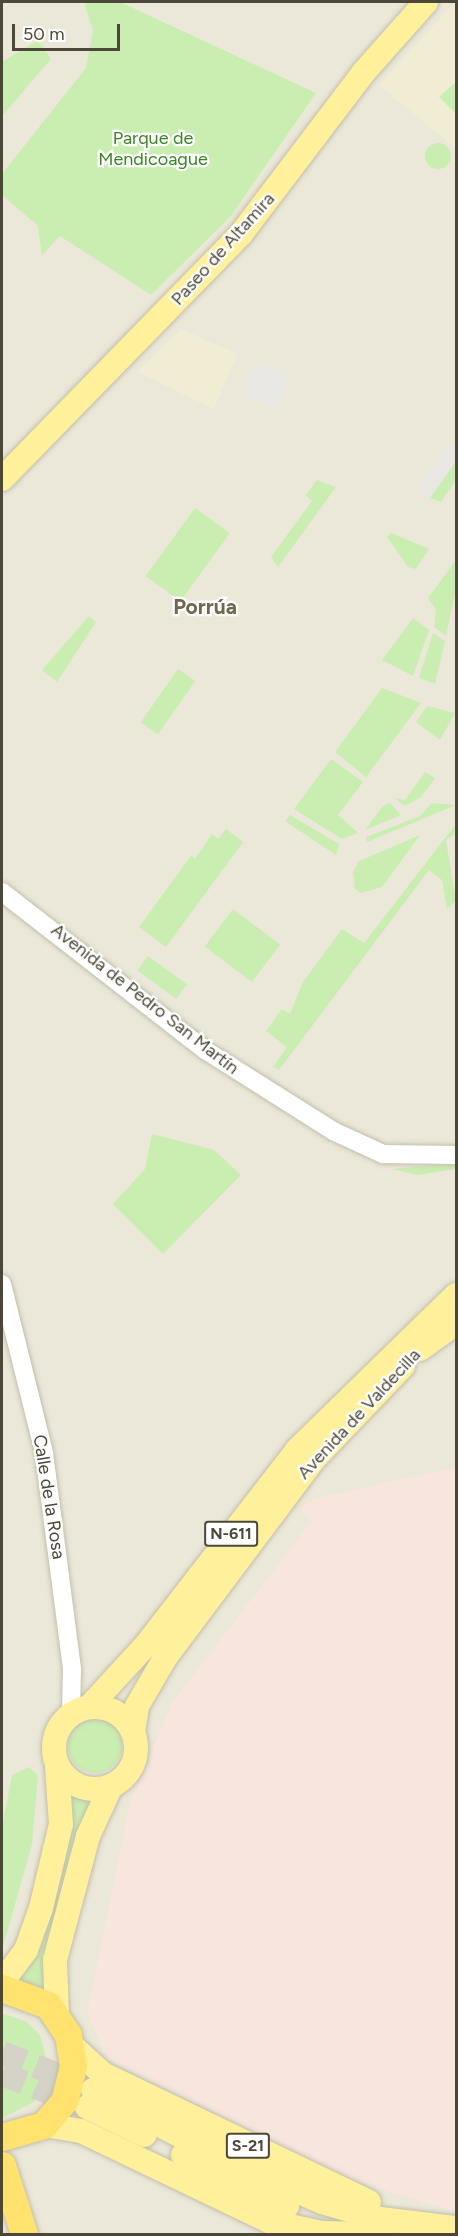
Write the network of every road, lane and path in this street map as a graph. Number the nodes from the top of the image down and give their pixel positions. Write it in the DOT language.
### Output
graph roads {
  1 [pos="426,2"];
  2 [pos="2,479"];
  3 [pos="2,892"];
  4 [pos="456,1155"];
  5 [pos="2,1284"];
  6 [pos="456,1284"];
  7 [pos="456,1295"];
  8 [pos="456,1311"];
  9 [pos="456,1323"];
  10 [pos="420,1349"];
  11 [pos="367,1379"];
  12 [pos="80,1710"];
  13 [pos="133,1732"];
  14 [pos="57,1767"];
  15 [pos="111,1786"];
  16 [pos="2,1982"];
  17 [pos="2,1988"];
  18 [pos="57,2015"];
  19 [pos="71,2045"];
  20 [pos="24,2132"];
  21 [pos="2,2165"];
  22 [pos="13,2192"];
  23 [pos="405,2221"];
  24 [pos="456,2228"];
  25 [pos="378,2234"];
  26 [pos="24,2235"];
  1 -- 2 [label="main road, Paseo de Altamira"];
  3 -- 4 [label="street, Avenida de Pedro San Martín"];
  5 -- 12 [label="street, Calle de la Rosa"];
  6 -- 11 [label="main road, Avenida de Valdecilla"];
  7 -- 11 [label="main road, Avenida de Valdecilla"];
  8 -- 10 [label="main road, Avenida de Valdecilla"];
  9 -- 10 [label="main road"];
  10 -- 13 [label="main road, Avenida de Valdecilla / N-611"];
  11 -- 12 [label="main road, Avenida de Valdecilla / N-611"];
  12 -- 13 [label="main road"];
  12 -- 14 [label="main road"];
  13 -- 15 [label="main road"];
  14 -- 15 [label="main road"];
  14 -- 16 [label="main road"];
  15 -- 18 [label="main road"];
  17 -- 18 [label="highway"];
  18 -- 19 [label="highway"];
  19 -- 20 [label="highway"];
  19 -- 23 [label="main road, S-21"];
  20 -- 22 [label="highway"];
  20 -- 25 [label="main road, S-21"];
  21 -- 22 [label="highway"];
  22 -- 26 [label="highway"];
  23 -- 24 [label="main road, S-21"];
  23 -- 25 [label="main road, S-21"];
}
